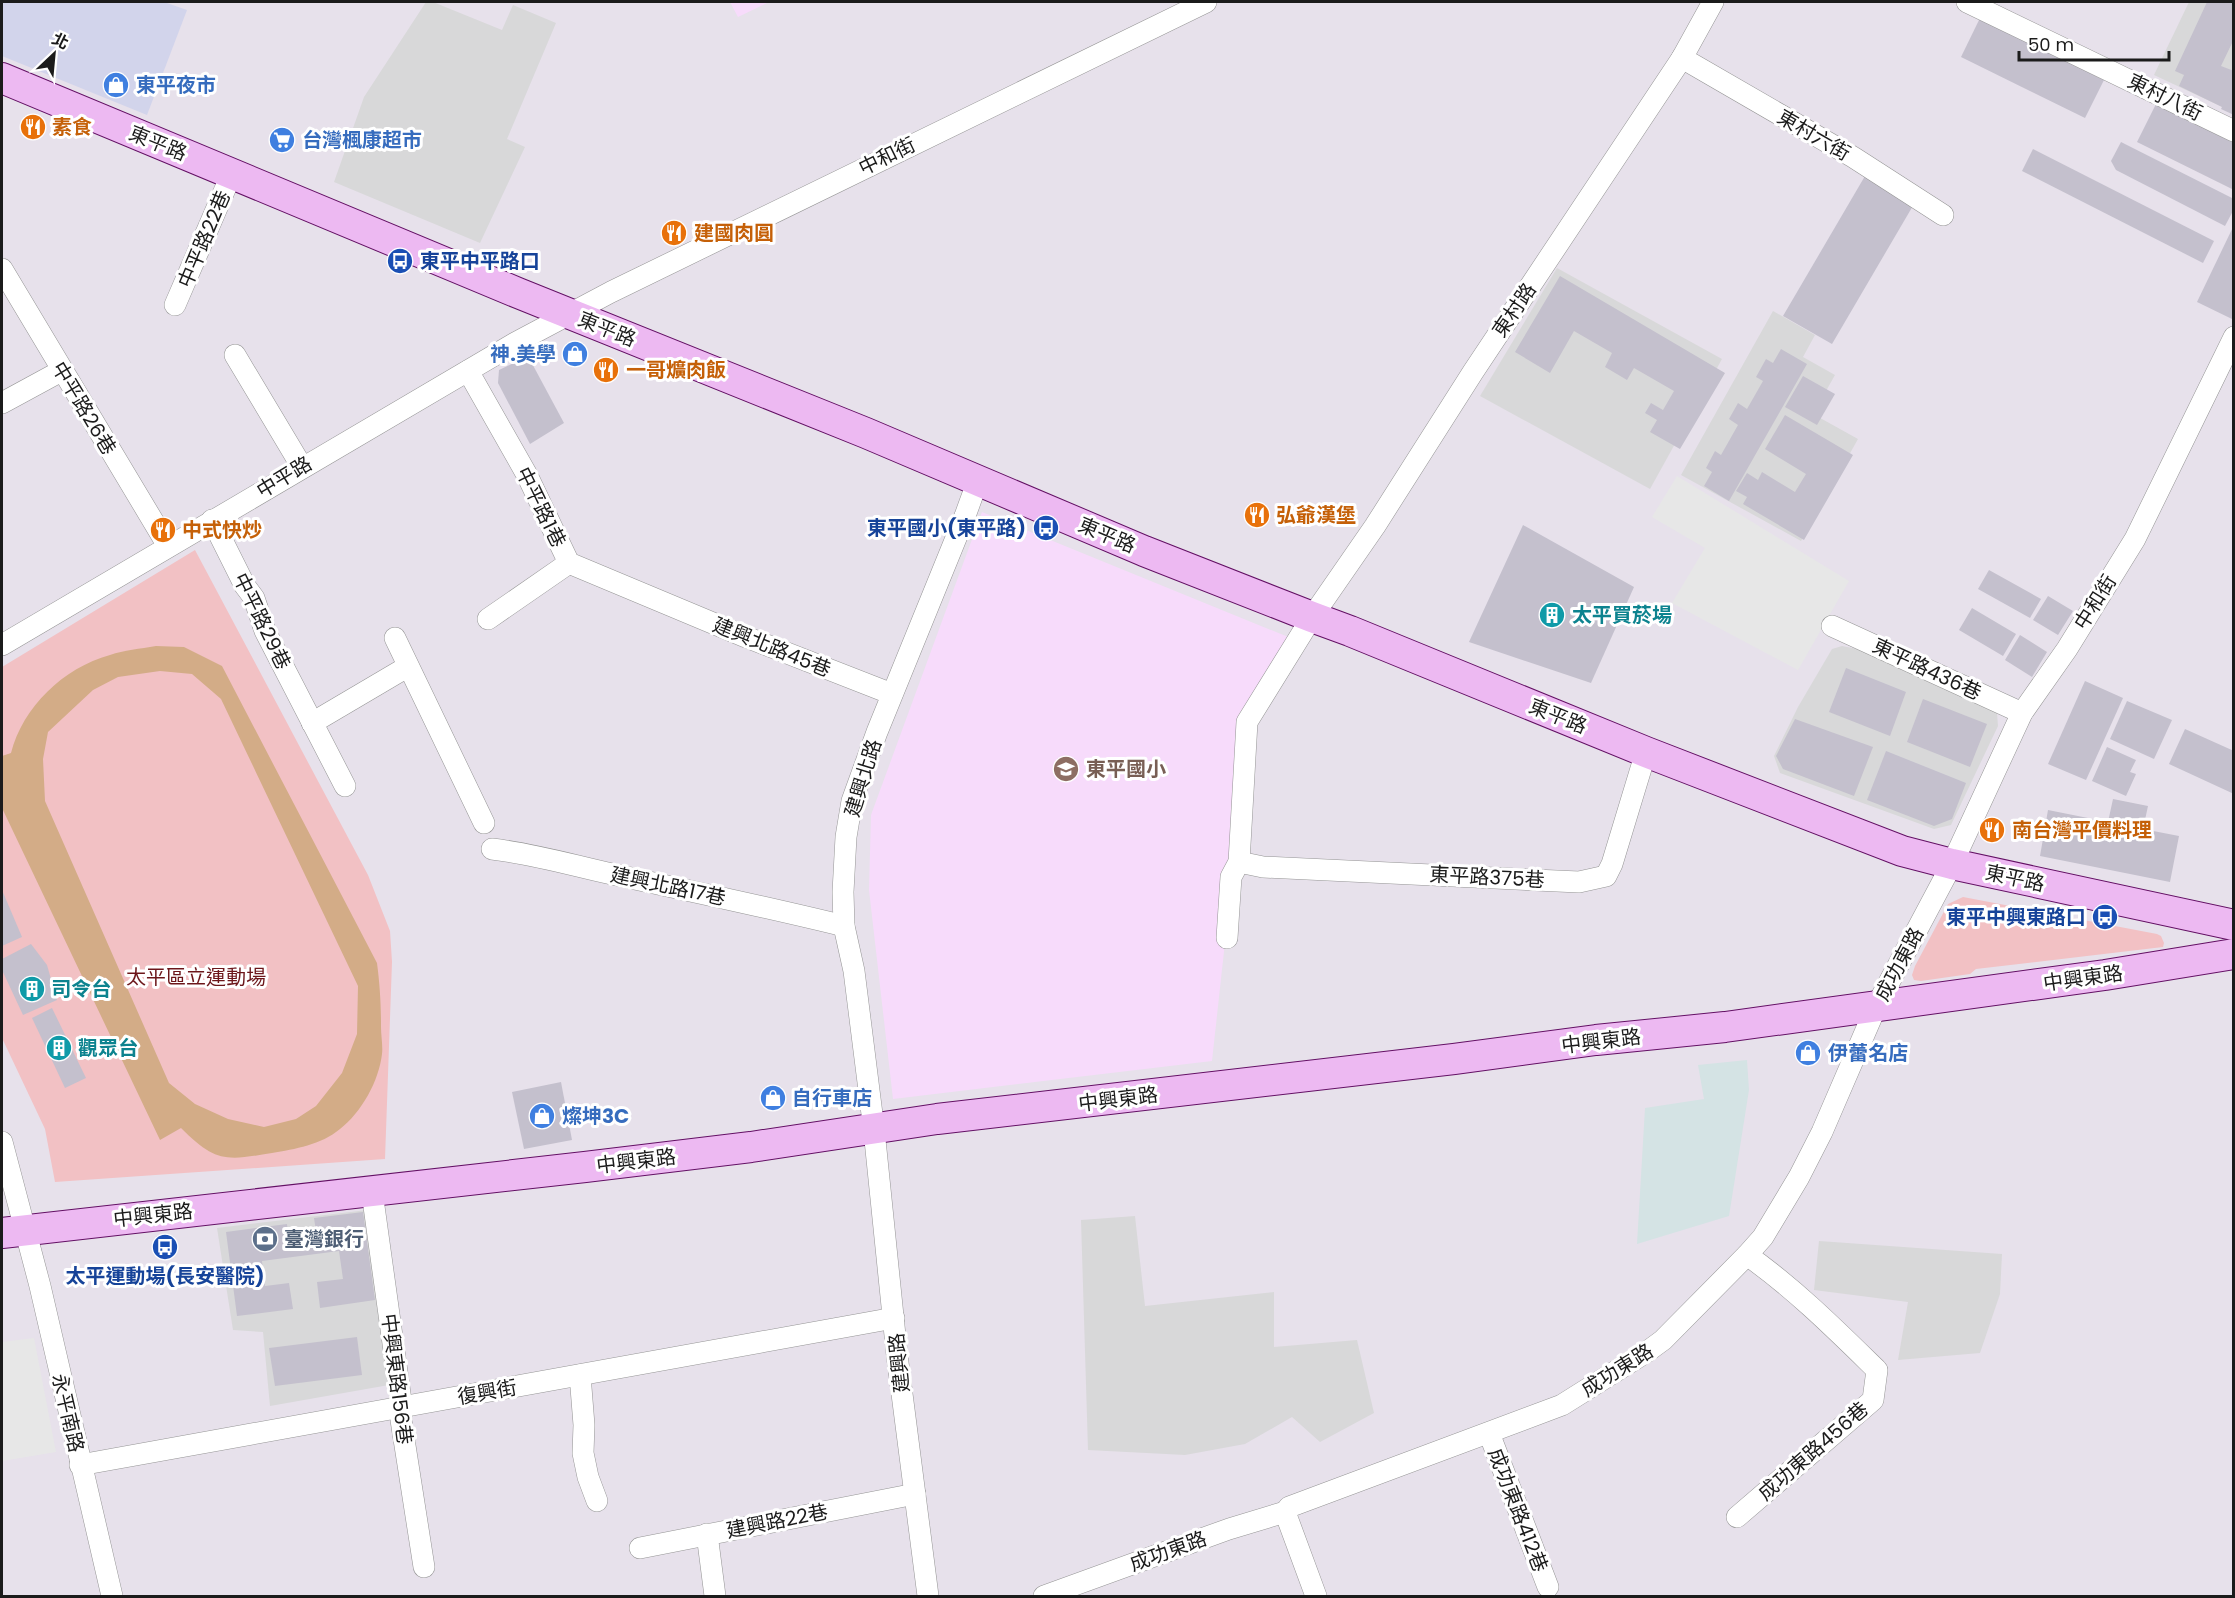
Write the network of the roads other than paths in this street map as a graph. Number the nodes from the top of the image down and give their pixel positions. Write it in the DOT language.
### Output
graph roads {
  1 [pos="1206,2"];
  2 [pos="1713,2"];
  3 [pos="1967,2"];
  4 [pos="1682,58"];
  5 [pos="2,78"];
  6 [pos="2234,131"];
  7 [pos="232,173"];
  8 [pos="1943,215"];
  9 [pos="2,269"];
  10 [pos="176,305"];
  11 [pos="569,314"];
  12 [pos="2234,337"];
  13 [pos="235,354"];
  14 [pos="62,371"];
  15 [pos="468,371"];
  16 [pos="2,403"];
  17 [pos="302,467"];
  18 [pos="978,480"];
  19 [pos="212,520"];
  20 [pos="168,546"];
  21 [pos="569,562"];
  22 [pos="654,598"];
  23 [pos="1312,617"];
  24 [pos="488,619"];
  25 [pos="1832,626"];
  26 [pos="394,638"];
  27 [pos="2,645"];
  28 [pos="407,667"];
  29 [pos="892,694"];
  30 [pos="2022,713"];
  31 [pos="312,723"];
  32 [pos="1646,752"];
  33 [pos="345,786"];
  34 [pos="484,823"];
  35 [pos="492,849"];
  36 [pos="1239,862"];
  37 [pos="1952,864"];
  38 [pos="2234,925"];
  39 [pos="844,926"];
  40 [pos="1227,938"];
  41 [pos="2234,954"];
  42 [pos="1876,1007"];
  43 [pos="874,1130"];
  44 [pos="2,1142"];
  45 [pos="372,1192"];
  46 [pos="13,1231"];
  47 [pos="1747,1255"];
  48 [pos="894,1318"];
  49 [pos="580,1375"];
  50 [pos="402,1408"];
  51 [pos="1489,1434"];
  52 [pos="80,1465"];
  53 [pos="915,1494"];
  54 [pos="597,1501"];
  55 [pos="1285,1512"];
  56 [pos="1737,1517"];
  57 [pos="707,1534"];
  58 [pos="640,1548"];
  59 [pos="424,1567"];
  60 [pos="1548,1587"];
  61 [pos="112,1596"];
  62 [pos="716,1596"];
  63 [pos="928,1596"];
  64 [pos="1044,1596"];
  65 [pos="1316,1596"];
  1 -- 11 [label="street, 中和街"];
  2 -- 4 [label="street, 東村路"];
  3 -- 6 [label="street, 東村八街"];
  4 -- 8 [label="street, 東村六街"];
  4 -- 23 [label="street, 東村路"];
  5 -- 7 [label="street, 東平路"];
  7 -- 10 [label="street, 中平路22巷"];
  7 -- 11 [label="street, 東平路"];
  9 -- 14 [label="street, 中平路26巷"];
  11 -- 15 [label="street, 中平路"];
  11 -- 18 [label="street, 東平路"];
  12 -- 30 [label="street, 中和街"];
  13 -- 17 [label="street"];
  14 -- 16 [label="street"];
  14 -- 20 [label="street, 中平路26巷"];
  15 -- 17 [label="street, 中平路"];
  15 -- 21 [label="street, 中平路1巷"];
  17 -- 19 [label="street, 中平路"];
  18 -- 23 [label="street, 東平路"];
  18 -- 29 [label="street, 建興北路"];
  19 -- 20 [label="street, 中平路"];
  19 -- 31 [label="street, 中平路29巷"];
  20 -- 27 [label="street, 中平路"];
  21 -- 22 [label="street, 中平路1巷"];
  21 -- 24 [label="street"];
  22 -- 29 [label="street, 建興北路45巷"];
  23 -- 32 [label="street, 東平路"];
  23 -- 36 [label="street"];
  25 -- 30 [label="street, 東平路436巷"];
  26 -- 28 [label="street"];
  28 -- 31 [label="street"];
  28 -- 34 [label="street"];
  29 -- 39 [label="street, 建興北路"];
  30 -- 37 [label="street, 中和街"];
  31 -- 33 [label="street, 中平路29巷"];
  32 -- 36 [label="street, 東平路375巷"];
  32 -- 37 [label="street, 東平路"];
  35 -- 39 [label="street, 建興北路17巷"];
  36 -- 40 [label="street"];
  37 -- 38 [label="street, 東平路"];
  37 -- 42 [label="street, 成功東路"];
  39 -- 43 [label="street, 建興北路"];
  41 -- 42 [label="street, 中興東路"];
  42 -- 43 [label="street, 中興東路"];
  42 -- 47 [label="street, 成功東路"];
  43 -- 45 [label="street, 中興東路"];
  43 -- 48 [label="street, 建興路"];
  44 -- 46 [label="street, 永平南路"];
  45 -- 46 [label="street, 中興東路"];
  45 -- 50 [label="street, 中興東路156巷"];
  46 -- 52 [label="street, 永平南路"];
  47 -- 51 [label="street, 成功東路"];
  47 -- 56 [label="street, 成功東路456巷"];
  48 -- 49 [label="street, 復興街"];
  48 -- 53 [label="street, 建興路"];
  49 -- 50 [label="street, 復興街"];
  49 -- 54 [label="street"];
  50 -- 52 [label="street, 復興街"];
  50 -- 59 [label="street, 中興東路156巷"];
  51 -- 55 [label="street, 成功東路"];
  51 -- 60 [label="street, 成功東路412巷"];
  52 -- 61 [label="street, 永平南路"];
  53 -- 57 [label="street, 建興路22巷"];
  53 -- 63 [label="street, 建興路"];
  55 -- 64 [label="street, 成功東路"];
  55 -- 65 [label="street"];
  57 -- 58 [label="street, 建興路22巷"];
  57 -- 62 [label="street"];
}
